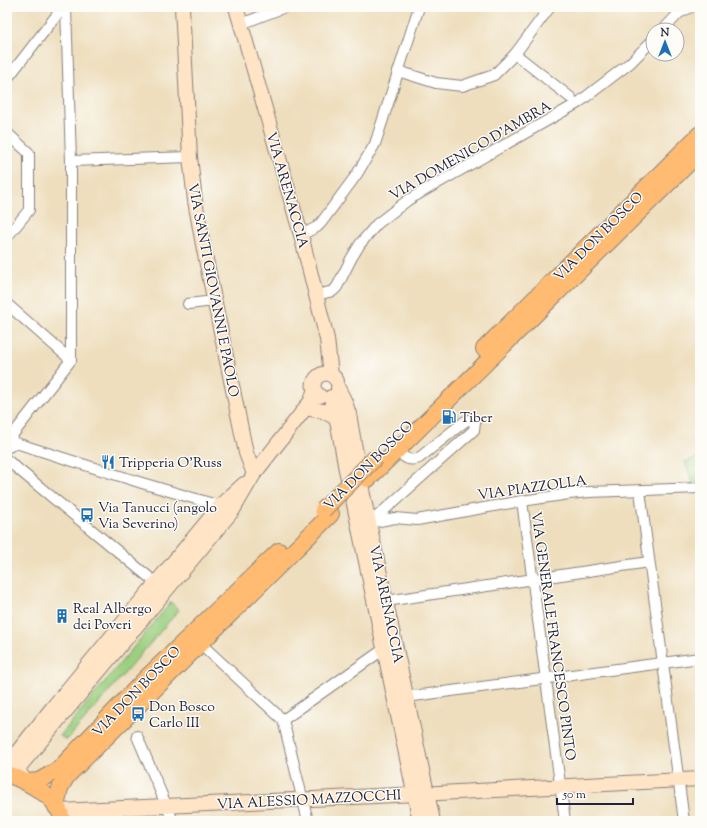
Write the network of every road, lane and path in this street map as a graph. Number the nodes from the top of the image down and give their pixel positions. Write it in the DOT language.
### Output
graph roads {
  1 [pos="182,7"];
  2 [pos="236,7"];
  3 [pos="285,7"];
  4 [pos="419,7"];
  5 [pos="550,7"];
  6 [pos="691,7"];
  7 [pos="62,8"];
  8 [pos="671,22"];
  9 [pos="241,24"];
  10 [pos="645,48"];
  11 [pos="515,54"];
  12 [pos="398,71"];
  13 [pos="7,79"];
  14 [pos="571,98"];
  15 [pos="7,133"];
  16 [pos="700,134"];
  17 [pos="700,152"];
  18 [pos="190,157"];
  19 [pos="71,161"];
  20 [pos="301,235"];
  21 [pos="7,237"];
  22 [pos="317,295"];
  23 [pos="214,301"];
  24 [pos="7,304"];
  25 [pos="188,304"];
  26 [pos="71,360"];
  27 [pos="331,375"];
  28 [pos="321,397"];
  29 [pos="336,418"];
  30 [pos="7,442"];
  31 [pos="394,447"];
  32 [pos="7,448"];
  33 [pos="7,460"];
  34 [pos="254,474"];
  35 [pos="700,488"];
  36 [pos="640,491"];
  37 [pos="522,501"];
  38 [pos="220,506"];
  39 [pos="327,512"];
  40 [pos="369,523"];
  41 [pos="649,562"];
  42 [pos="532,580"];
  43 [pos="161,587"];
  44 [pos="386,601"];
  45 [pos="201,644"];
  46 [pos="384,648"];
  47 [pos="700,658"];
  48 [pos="663,663"];
  49 [pos="546,679"];
  50 [pos="406,697"];
  51 [pos="284,720"];
  52 [pos="137,736"];
  53 [pos="7,765"];
  54 [pos="7,774"];
  55 [pos="700,779"];
  56 [pos="678,780"];
  57 [pos="27,782"];
  58 [pos="560,786"];
  59 [pos="421,794"];
  60 [pos="303,800"];
  61 [pos="167,806"];
  62 [pos="59,813"];
  63 [pos="173,821"];
  64 [pos="308,821"];
  65 [pos="420,821"];
  66 [pos="433,821"];
  67 [pos="564,821"];
  68 [pos="684,821"];
  1 -- 18 [label="main road, VIA SANTI GIOVANNI E PAOLO"];
  2 -- 9 [label="main road, VIA ARENACCIA"];
  3 -- 9 [label="street"];
  4 -- 12 [label="street"];
  5 -- 11 [label="street"];
  6 -- 8 [label="street"];
  7 -- 13 [label="street"];
  7 -- 19 [label="street"];
  9 -- 20 [label="main road, VIA ARENACCIA"];
  10 -- 22 [label="street, VIA DOMENICO D'AMBRA"];
  11 -- 12 [label="street"];
  11 -- 14 [label="street"];
  12 -- 20 [label="street"];
  15 -- 21 [label="street"];
  16 -- 31 [label="main road, VIA DON BOSCO"];
  17 -- 31 [label="main road, VIA DON BOSCO"];
  18 -- 19 [label="street"];
  18 -- 23 [label="main road, VIA SANTI GIOVANNI E PAOLO"];
  19 -- 26 [label="street"];
  20 -- 22 [label="main road, VIA ARENACCIA"];
  22 -- 27 [label="main road, VIA ARENACCIA"];
  23 -- 25 [label="street"];
  23 -- 34 [label="main road, VIA SANTI GIOVANNI E PAOLO"];
  24 -- 26 [label="street"];
  26 -- 30 [label="street"];
  27 -- 28 [label="main road"];
  27 -- 28 [label="main road"];
  28 -- 29 [label="main road, VIA ARENACCIA"];
  28 -- 29 [label="main road"];
  28 -- 34 [label="main road"];
  28 -- 40 [label="main road, VIA ARENACCIA"];
  29 -- 46 [label="main road, VIA ARENACCIA"];
  31 -- 39 [label="main road, VIA DON BOSCO"];
  31 -- 39 [label="main road, VIA DON BOSCO, bridge"];
  31 -- 40 [label="street"];
  32 -- 38 [label="street"];
  33 -- 43 [label="street"];
  34 -- 38 [label="main road"];
  34 -- 43 [label="main road"];
  35 -- 36 [label="street, VIA PIAZZOLLA"];
  36 -- 37 [label="street, VIA PIAZZOLLA"];
  36 -- 41 [label="street"];
  37 -- 40 [label="street, VIA PIAZZOLLA"];
  37 -- 42 [label="street, VIA GENERALE FRANCESCO PINTO"];
  38 -- 43 [label="main road"];
  39 -- 45 [label="main road, VIA DON BOSCO"];
  39 -- 57 [label="main road, VIA DON BOSCO"];
  40 -- 44 [label="main road, VIA ARENACCIA"];
  41 -- 42 [label="street"];
  41 -- 48 [label="street"];
  42 -- 44 [label="street"];
  42 -- 49 [label="street, VIA GENERALE FRANCESCO PINTO"];
  43 -- 53 [label="main road"];
  43 -- 57 [label="main road"];
  44 -- 50 [label="main road, VIA ARENACCIA"];
  45 -- 51 [label="street"];
  45 -- 62 [label="main road, VIA DON BOSCO"];
  46 -- 51 [label="street"];
  46 -- 59 [label="main road, VIA ARENACCIA"];
  47 -- 48 [label="street"];
  48 -- 49 [label="street"];
  48 -- 56 [label="street"];
  49 -- 50 [label="street"];
  49 -- 58 [label="street, VIA GENERALE FRANCESCO PINTO"];
  50 -- 59 [label="main road, VIA ARENACCIA"];
  51 -- 60 [label="street"];
  52 -- 61 [label="street"];
  54 -- 57 [label="main road"];
  55 -- 56 [label="main road, VIA ALESSIO MAZZOCCHI"];
  56 -- 58 [label="main road, VIA ALESSIO MAZZOCCHI"];
  56 -- 68 [label="street"];
  57 -- 62 [label="main road"];
  58 -- 59 [label="main road, VIA ALESSIO MAZZOCCHI"];
  58 -- 67 [label="street, VIA GENERALE FRANCESCO PINTO"];
  59 -- 60 [label="main road, VIA ALESSIO MAZZOCCHI"];
  59 -- 65 [label="main road, VIA ARENACCIA"];
  59 -- 66 [label="main road, VIA ARENACCIA"];
  60 -- 61 [label="main road, VIA ALESSIO MAZZOCCHI"];
  60 -- 64 [label="street"];
  61 -- 62 [label="main road, VIA ALESSIO MAZZOCCHI"];
  61 -- 63 [label="street"];
}
